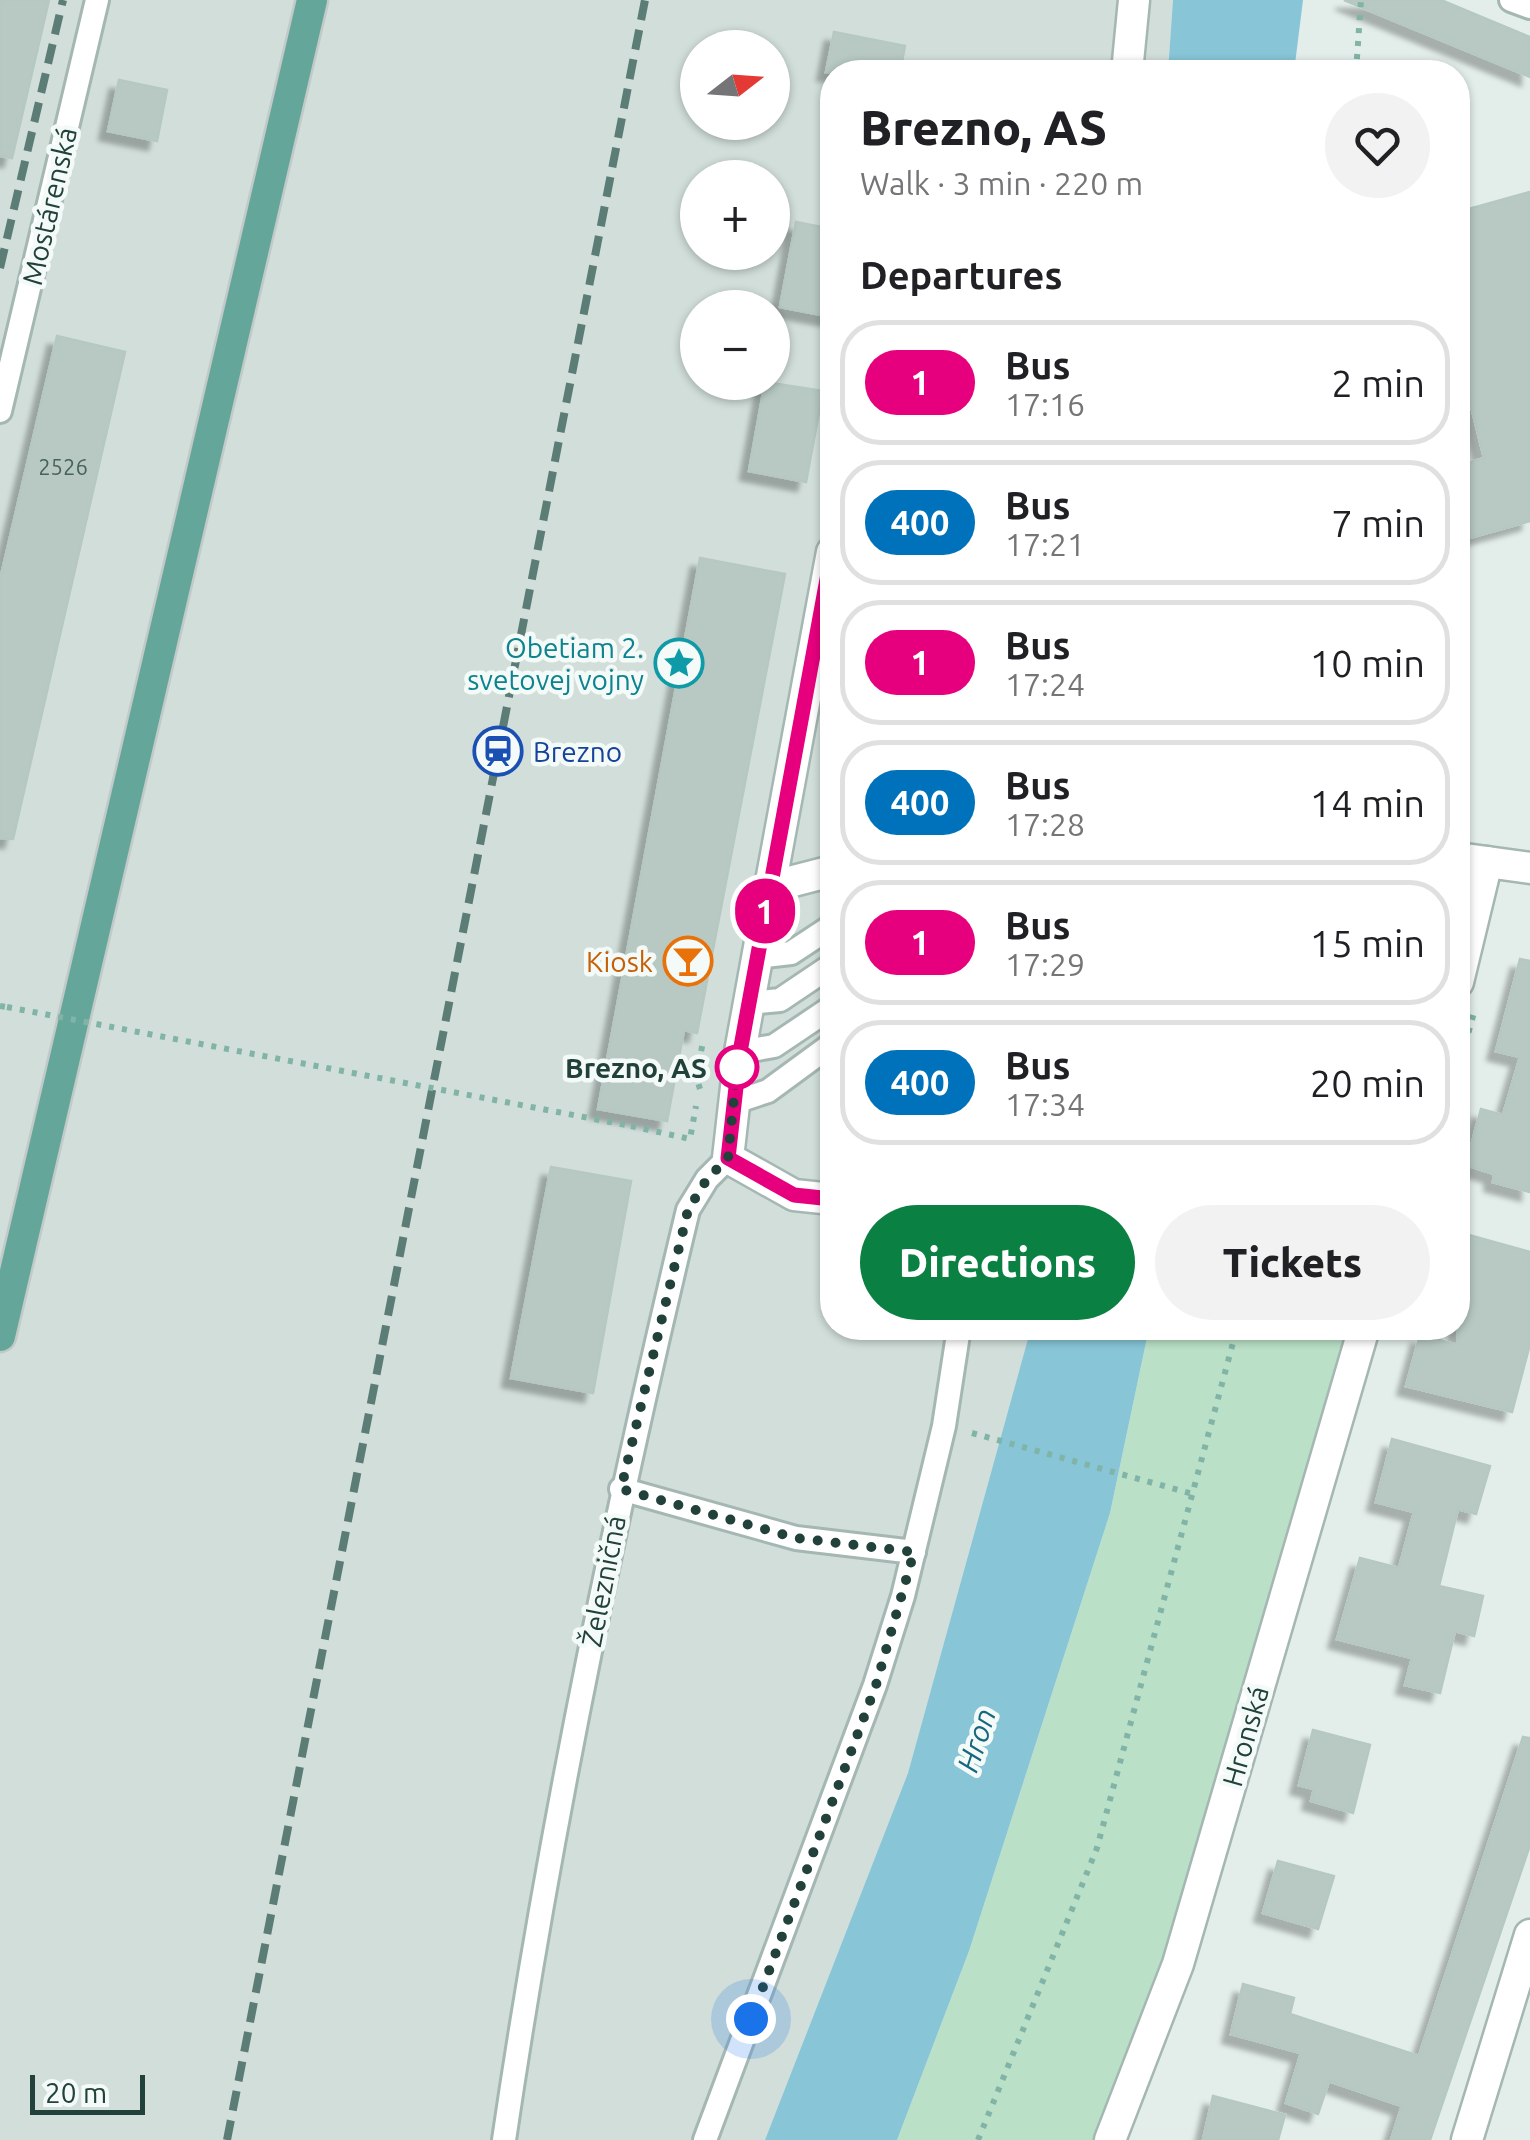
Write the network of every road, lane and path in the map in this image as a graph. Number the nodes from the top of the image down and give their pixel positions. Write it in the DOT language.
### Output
graph roads {
  1 [pos="98,0"];
  2 [pos="312,0"];
  3 [pos="1134,0"];
  4 [pos="1361,0"];
  5 [pos="1512,0"];
  6 [pos="1530,7"];
  7 [pos="1128,60"];
  8 [pos="1357,60"];
  9 [pos="0,411"];
  10 [pos="820,617"];
  11 [pos="1472,860"];
  12 [pos="1530,868"];
  13 [pos="820,874"];
  14 [pos="770,887"];
  15 [pos="820,934"];
  16 [pos="756,957"];
  17 [pos="820,973"];
  18 [pos="748,1002"];
  19 [pos="4,1006"];
  20 [pos="820,1014"];
  21 [pos="705,1036"];
  22 [pos="740,1052"];
  23 [pos="820,1053"];
  24 [pos="732,1104"];
  25 [pos="728,1158"];
  26 [pos="820,1198"];
  27 [pos="0,1336"];
  28 [pos="958,1340"];
  29 [pos="1234,1340"];
  30 [pos="1360,1340"];
  31 [pos="974,1434"];
  32 [pos="621,1489"];
  33 [pos="1193,1494"];
  34 [pos="914,1552"];
  35 [pos="1530,1935"];
  36 [pos="504,2140"];
  37 [pos="705,2140"];
  38 [pos="978,2140"];
  39 [pos="1110,2140"];
  40 [pos="1467,2140"];
  1 -- 9 [label="lane, Mostárenská"];
  2 -- 27 [label="main road"];
  3 -- 7 [label="street"];
  4 -- 8 [label="path"];
  5 -- 6 [label="lane"];
  10 -- 14 [label="street"];
  11 -- 12 [label="street"];
  13 -- 14 [label="street"];
  14 -- 16 [label="street"];
  15 -- 16 [label="lane"];
  16 -- 18 [label="street"];
  17 -- 18 [label="lane"];
  18 -- 22 [label="street"];
  19 -- 21 [label="path, bridge"];
  20 -- 22 [label="lane"];
  22 -- 24 [label="street"];
  23 -- 24 [label="lane"];
  24 -- 25 [label="street"];
  25 -- 26 [label="street"];
  25 -- 32 [label="lane, Železničná"];
  28 -- 34 [label="lane"];
  29 -- 33 [label="path"];
  30 -- 39 [label="street, Hronská"];
  31 -- 33 [label="path"];
  32 -- 34 [label="lane"];
  32 -- 36 [label="lane, Železničná"];
  33 -- 38 [label="path"];
  34 -- 37 [label="lane"];
  35 -- 40 [label="street"];
}
